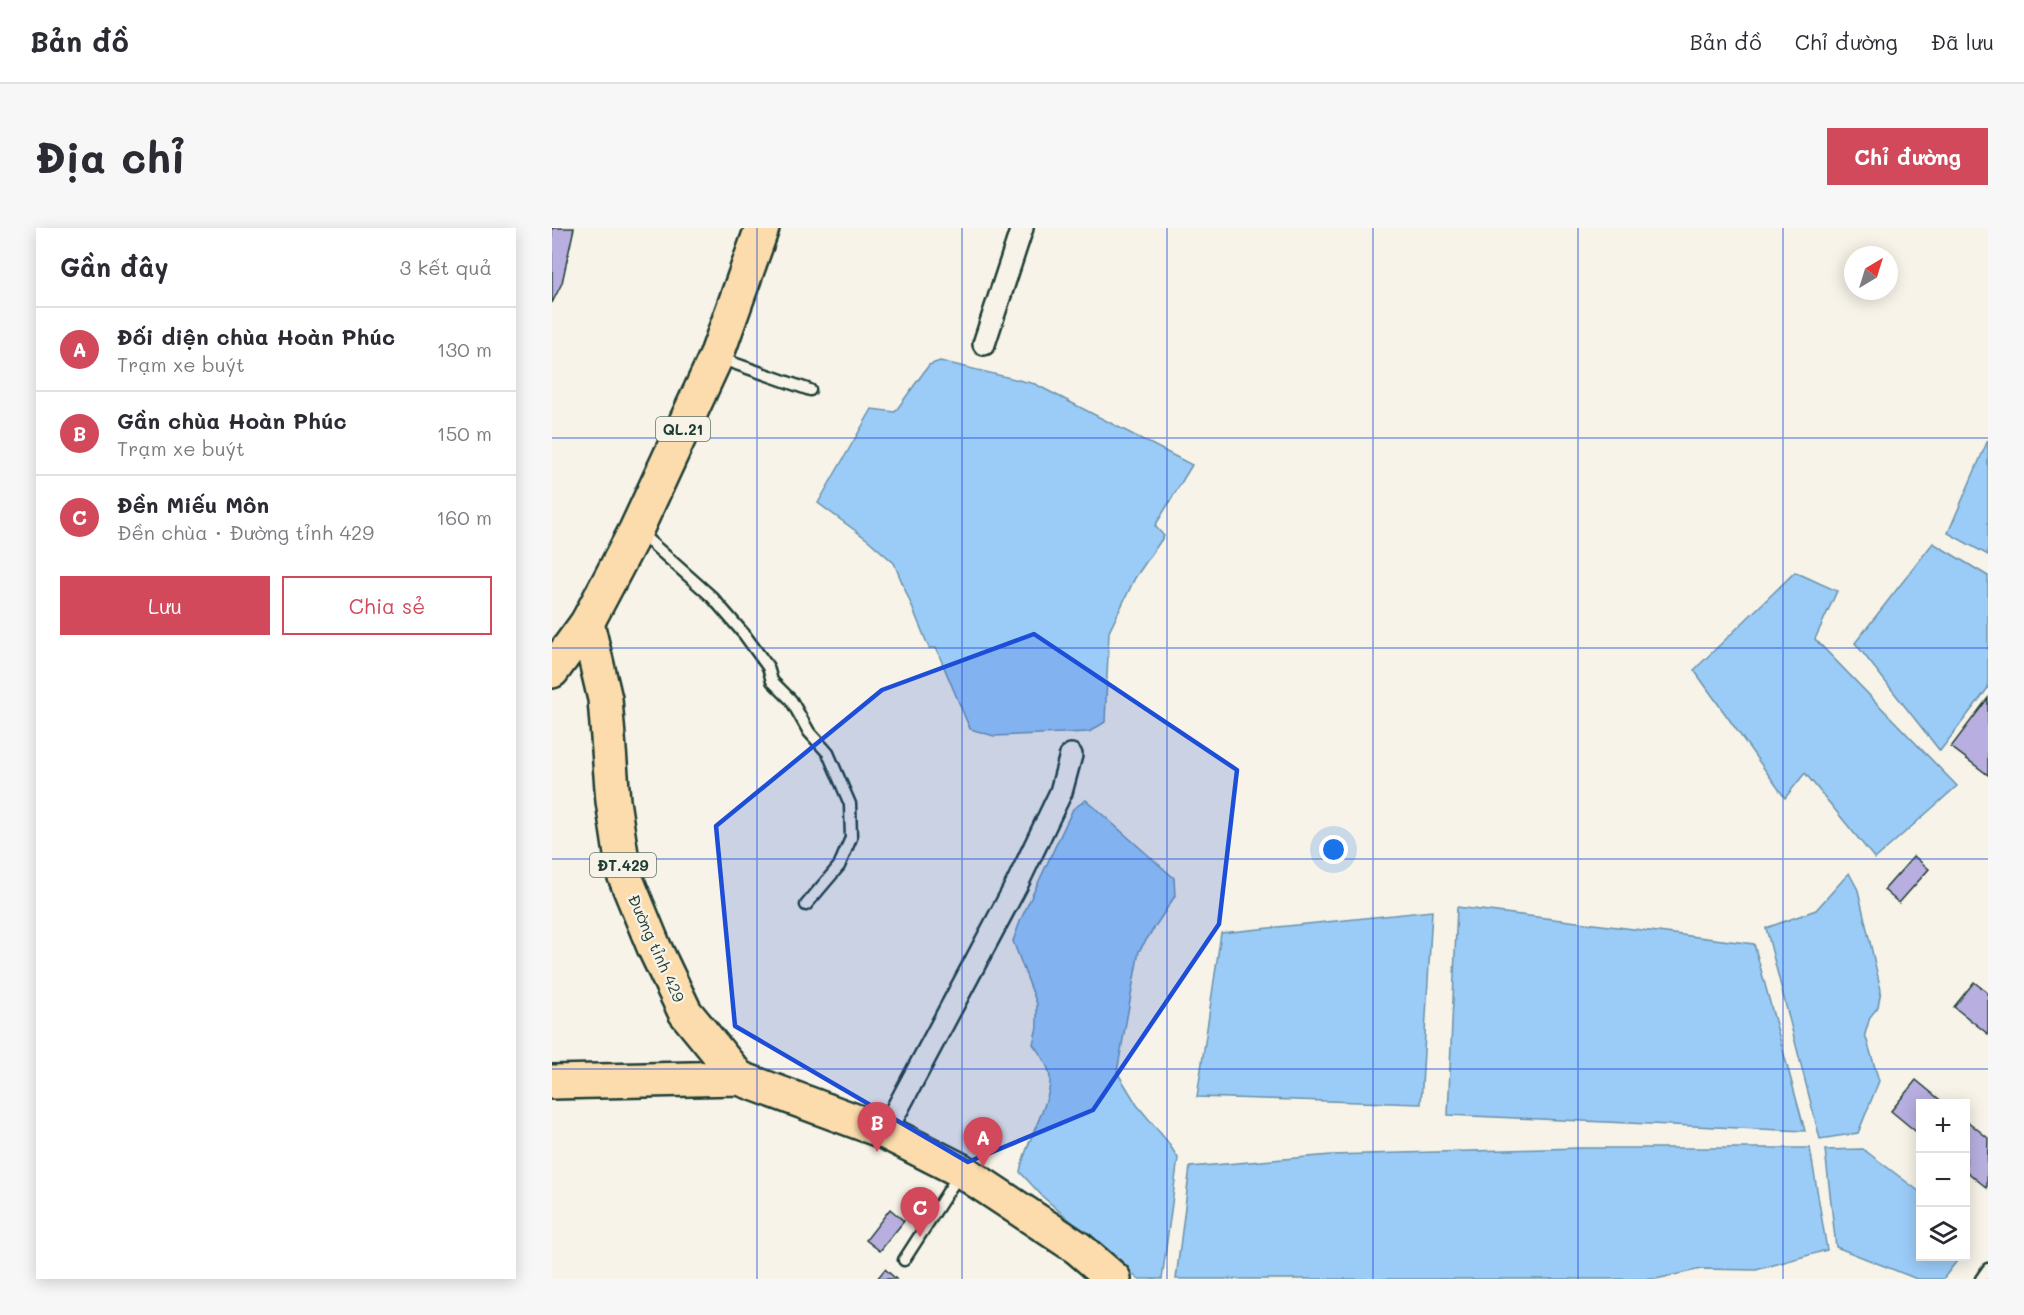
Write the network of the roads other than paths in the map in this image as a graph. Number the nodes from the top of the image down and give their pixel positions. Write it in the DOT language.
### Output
graph roads {
  1 [pos="762,228"];
  2 [pos="1022,228"];
  3 [pos="984,345"];
  4 [pos="716,357"];
  5 [pos="810,390"];
  6 [pos="636,530"];
  7 [pos="587,623"];
  8 [pos="552,671"];
  9 [pos="1071,755"];
  10 [pos="806,905"];
  11 [pos="739,1078"];
  12 [pos="552,1082"];
  13 [pos="885,1132"];
  14 [pos="962,1171"];
  15 [pos="904,1260"];
  16 [pos="1988,1269"];
  17 [pos="1114,1279"];
  18 [pos="1981,1279"];
  1 -- 4 [label="main road, QL.21"];
  2 -- 3 [label="street"];
  4 -- 5 [label="lane"];
  4 -- 6 [label="main road, QL.21"];
  6 -- 7 [label="main road, QL.21"];
  6 -- 10 [label="lane"];
  7 -- 8 [label="main road, QL.21"];
  7 -- 11 [label="main road, Đường tỉnh 429 / ĐT.429"];
  9 -- 13 [label="street"];
  11 -- 12 [label="main road"];
  11 -- 13 [label="main road"];
  13 -- 14 [label="main road"];
  14 -- 15 [label="lane"];
  14 -- 17 [label="main road"];
  16 -- 18 [label="lane"];
}
